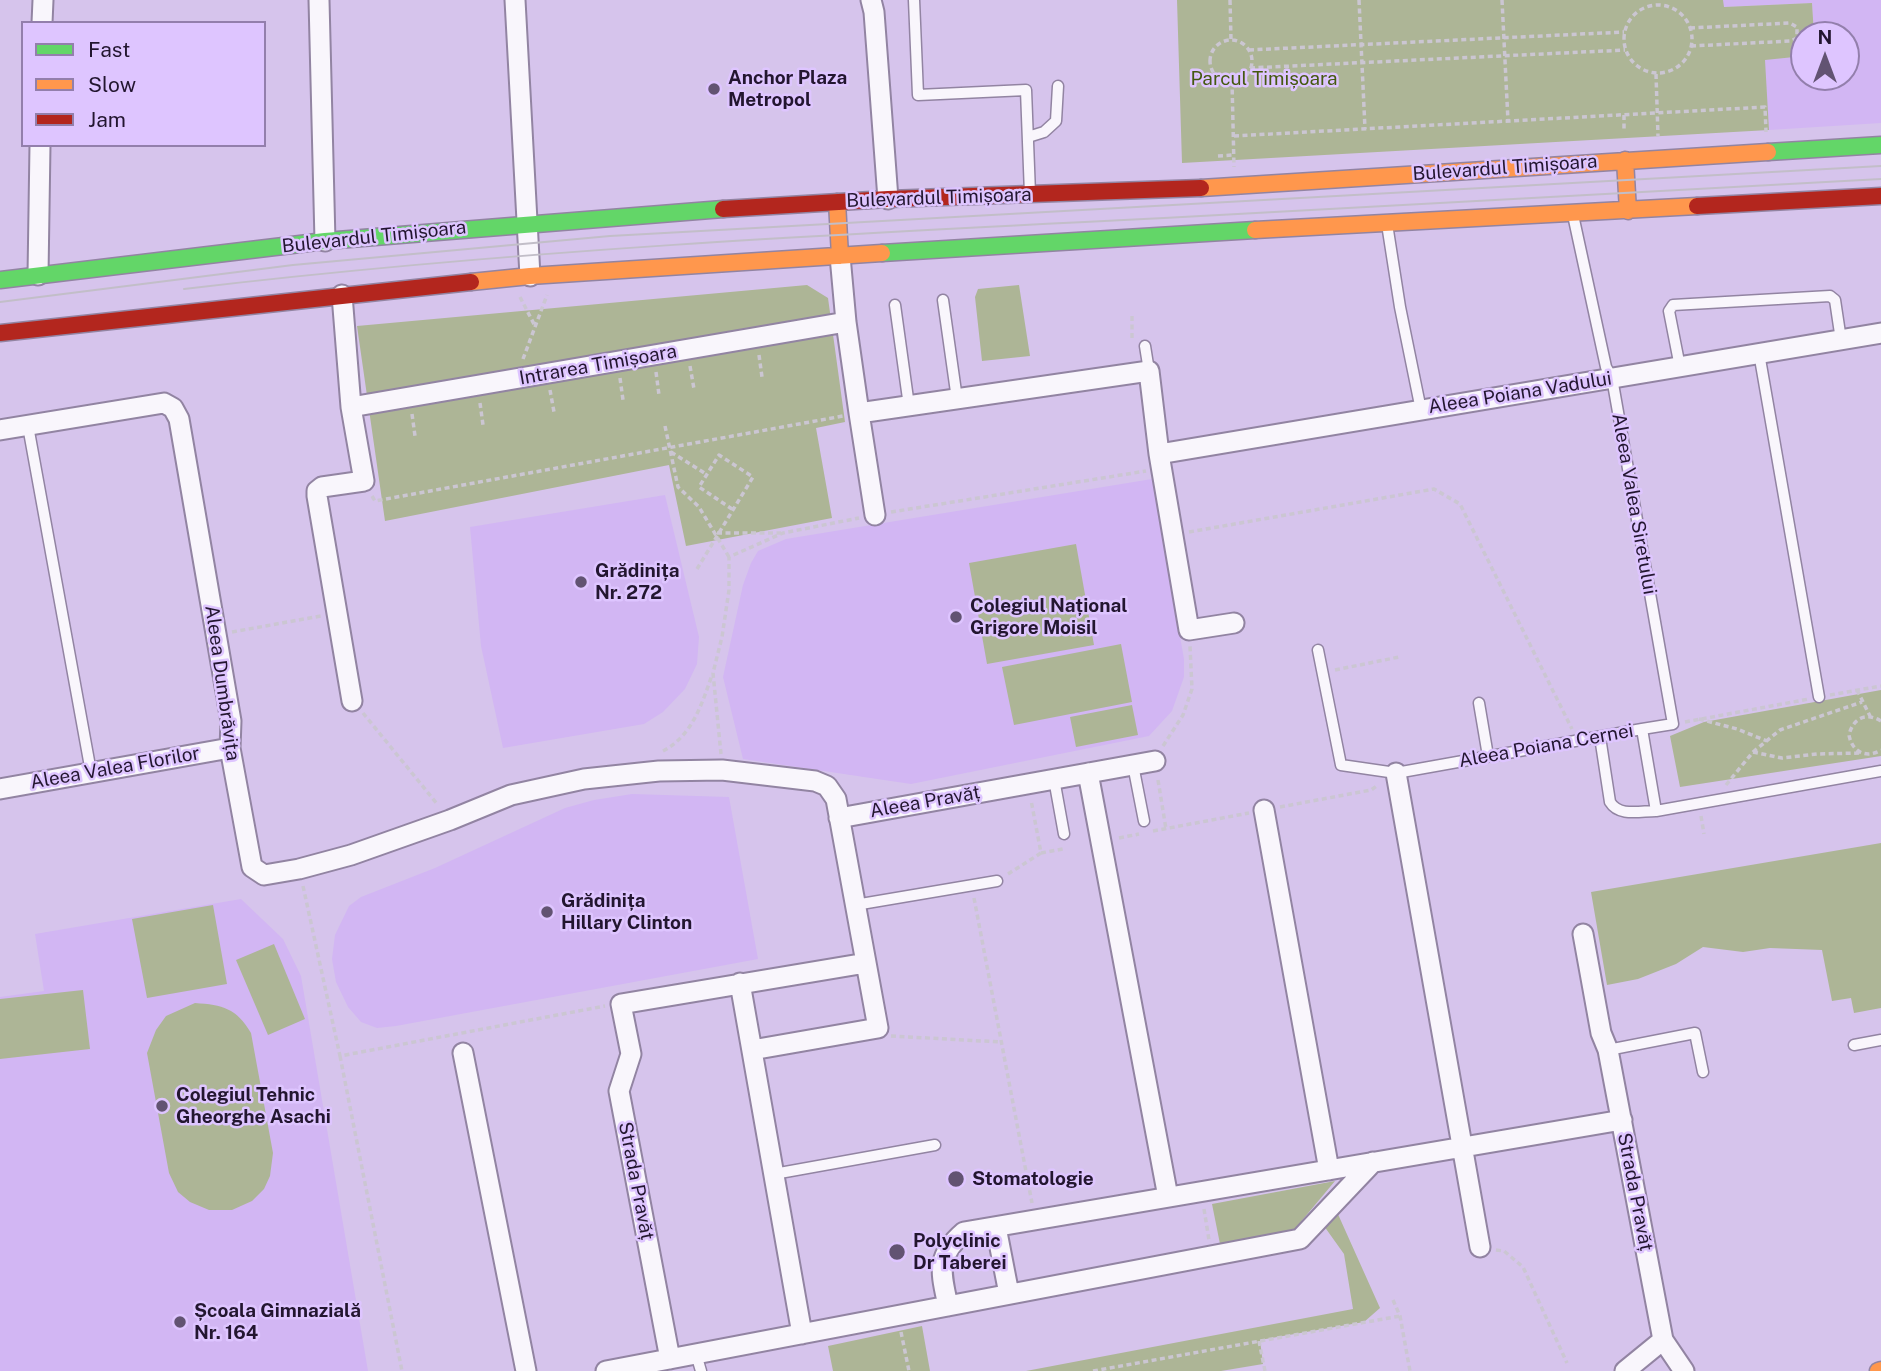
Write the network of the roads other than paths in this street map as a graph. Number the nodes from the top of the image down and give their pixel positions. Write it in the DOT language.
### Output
graph roads {
  1 [pos="43,0"];
  2 [pos="319,0"];
  3 [pos="515,0"];
  4 [pos="871,0"];
  5 [pos="914,0"];
  6 [pos="42,21"];
  7 [pos="1058,86"];
  8 [pos="1028,137"];
  9 [pos="1881,145"];
  10 [pos="40,147"];
  11 [pos="1625,160"];
  12 [pos="1030,194"];
  13 [pos="1881,197"];
  14 [pos="888,199"];
  15 [pos="837,202"];
  16 [pos="1628,211"];
  17 [pos="1165,212"];
  18 [pos="1573,214"];
  19 [pos="526,223"];
  20 [pos="1387,223"];
  21 [pos="325,241"];
  22 [pos="840,256"];
  23 [pos="38,275"];
  24 [pos="0,280"];
  25 [pos="523,284"];
  26 [pos="342,295"];
  27 [pos="943,300"];
  28 [pos="895,304"];
  29 [pos="846,322"];
  30 [pos="0,333"];
  31 [pos="1881,333"];
  32 [pos="1842,340"];
  33 [pos="1145,346"];
  34 [pos="1759,353"];
  35 [pos="1680,367"];
  36 [pos="1149,371"];
  37 [pos="1612,378"];
  38 [pos="957,399"];
  39 [pos="909,405"];
  40 [pos="351,407"];
  41 [pos="1421,410"];
  42 [pos="859,413"];
  43 [pos="28,426"];
  44 [pos="0,430"];
  45 [pos="1160,461"];
  46 [pos="875,515"];
  47 [pos="1234,623"];
  48 [pos="1318,650"];
  49 [pos="1819,697"];
  50 [pos="352,701"];
  51 [pos="1479,703"];
  52 [pos="1642,729"];
  53 [pos="1600,737"];
  54 [pos="230,748"];
  55 [pos="1488,756"];
  56 [pos="1155,761"];
  57 [pos="1133,765"];
  58 [pos="1881,771"];
  59 [pos="91,772"];
  60 [pos="1396,772"];
  61 [pos="1088,773"];
  62 [pos="1054,779"];
  63 [pos="0,789"];
  64 [pos="1264,810"];
  65 [pos="1656,811"];
  66 [pos="839,818"];
  67 [pos="1144,821"];
  68 [pos="1064,834"];
  69 [pos="997,881"];
  70 [pos="855,905"];
  71 [pos="1583,934"];
  72 [pos="866,962"];
  73 [pos="740,983"];
  74 [pos="1881,1040"];
  75 [pos="1854,1045"];
  76 [pos="752,1050"];
  77 [pos="1608,1050"];
  78 [pos="463,1053"];
  79 [pos="1703,1072"];
  80 [pos="1622,1120"];
  81 [pos="935,1145"];
  82 [pos="1463,1147"];
  83 [pos="1373,1162"];
  84 [pos="1329,1170"];
  85 [pos="774,1174"];
  86 [pos="1168,1197"];
  87 [pos="996,1227"];
  88 [pos="1480,1247"];
  89 [pos="1009,1294"];
  90 [pos="948,1306"];
  91 [pos="802,1334"];
  92 [pos="1663,1340"];
  93 [pos="670,1359"];
  94 [pos="699,1362"];
  95 [pos="647,1367"];
  96 [pos="526,1371"];
  97 [pos="610,1371"];
  98 [pos="1625,1371"];
  99 [pos="1685,1371"];
  1 -- 6 [label="street"];
  2 -- 21 [label="street"];
  3 -- 19 [label="street"];
  4 -- 14 [label="street"];
  5 -- 8 [label="lane"];
  7 -- 8 [label="lane"];
  8 -- 12 [label="lane"];
  9 -- 11 [label="main road, Bulevardul Timișoara"];
  10 -- 23 [label="street"];
  11 -- 16 [label="main road"];
  11 -- 17 [label="main road, Bulevardul Timișoara"];
  12 -- 14 [label="main road, Bulevardul Timișoara"];
  12 -- 17 [label="main road, Bulevardul Timișoara"];
  13 -- 16 [label="main road, Bulevardul Timișoara"];
  14 -- 15 [label="main road, Bulevardul Timișoara"];
  15 -- 19 [label="main road, Bulevardul Timișoara"];
  15 -- 22 [label="main road"];
  16 -- 18 [label="main road, Bulevardul Timișoara"];
  17 -- 20 [label="main road, Bulevardul Timișoara"];
  17 -- 22 [label="main road, Bulevardul Timișoara"];
  18 -- 20 [label="main road, Bulevardul Timișoara"];
  18 -- 37 [label="lane, Aleea Valea Siretului"];
  19 -- 21 [label="main road, Bulevardul Timișoara"];
  19 -- 25 [label="street"];
  20 -- 41 [label="lane"];
  21 -- 23 [label="main road, Bulevardul Timișoara"];
  22 -- 25 [label="main road, Bulevardul Timișoara"];
  22 -- 29 [label="street"];
  23 -- 24 [label="main road, Bulevardul Timișoara"];
  25 -- 26 [label="main road, Bulevardul Timișoara"];
  26 -- 30 [label="main road, Bulevardul Timișoara"];
  26 -- 40 [label="street"];
  27 -- 38 [label="lane"];
  28 -- 39 [label="lane"];
  29 -- 40 [label="street, Intrarea Timișoara"];
  29 -- 42 [label="street"];
  31 -- 32 [label="street, Aleea Poiana Vadului"];
  32 -- 34 [label="street, Aleea Poiana Vadului"];
  32 -- 35 [label="lane"];
  33 -- 36 [label="lane"];
  34 -- 35 [label="street, Aleea Poiana Vadului"];
  34 -- 49 [label="lane"];
  35 -- 37 [label="street, Aleea Poiana Vadului"];
  36 -- 38 [label="street"];
  36 -- 45 [label="street"];
  37 -- 41 [label="street, Aleea Poiana Vadului"];
  37 -- 52 [label="lane, Aleea Valea Siretului"];
  38 -- 39 [label="street"];
  39 -- 42 [label="street"];
  40 -- 50 [label="street"];
  41 -- 45 [label="street, Aleea Poiana Vadului"];
  42 -- 46 [label="street"];
  43 -- 44 [label="street"];
  43 -- 54 [label="street, Aleea Dumbrăvița"];
  43 -- 59 [label="lane"];
  45 -- 47 [label="street"];
  48 -- 60 [label="lane, Aleea Poiana Cernei"];
  51 -- 55 [label="lane"];
  52 -- 53 [label="lane, Aleea Poiana Cernei"];
  52 -- 65 [label="lane, Aleea Poiana Cernei"];
  53 -- 55 [label="lane, Aleea Poiana Cernei"];
  53 -- 65 [label="lane"];
  54 -- 59 [label="street, Aleea Valea Florilor"];
  54 -- 66 [label="street, Aleea Dumbrăvița"];
  55 -- 60 [label="lane, Aleea Poiana Cernei"];
  56 -- 57 [label="street, Aleea Pravăț"];
  57 -- 61 [label="street, Aleea Pravăț"];
  57 -- 67 [label="lane"];
  58 -- 65 [label="lane"];
  59 -- 63 [label="street, Aleea Valea Florilor"];
  60 -- 82 [label="street"];
  61 -- 62 [label="street, Aleea Pravăț"];
  61 -- 86 [label="street"];
  62 -- 66 [label="street, Aleea Pravăț"];
  62 -- 68 [label="lane"];
  64 -- 84 [label="street"];
  66 -- 70 [label="street"];
  69 -- 70 [label="lane"];
  70 -- 72 [label="street"];
  71 -- 77 [label="street"];
  72 -- 73 [label="street"];
  72 -- 76 [label="street"];
  73 -- 76 [label="street"];
  73 -- 93 [label="street, Strada Pravăț"];
  74 -- 75 [label="lane"];
  76 -- 85 [label="street"];
  77 -- 79 [label="lane"];
  77 -- 80 [label="street"];
  78 -- 96 [label="street"];
  80 -- 82 [label="street, Strada Pravăț"];
  80 -- 92 [label="street, Strada Pravăț"];
  81 -- 85 [label="lane"];
  82 -- 83 [label="street, Strada Pravăț"];
  82 -- 88 [label="street"];
  83 -- 84 [label="street, Strada Pravăț"];
  83 -- 89 [label="street"];
  84 -- 86 [label="street, Strada Pravăț"];
  85 -- 91 [label="street"];
  86 -- 87 [label="street, Strada Pravăț"];
  87 -- 89 [label="street"];
  87 -- 90 [label="street, Strada Pravăț"];
  89 -- 90 [label="street"];
  90 -- 91 [label="street"];
  91 -- 94 [label="street"];
  92 -- 98 [label="street"];
  92 -- 99 [label="street"];
  93 -- 94 [label="street"];
  93 -- 95 [label="street"];
  95 -- 97 [label="street"];
}
